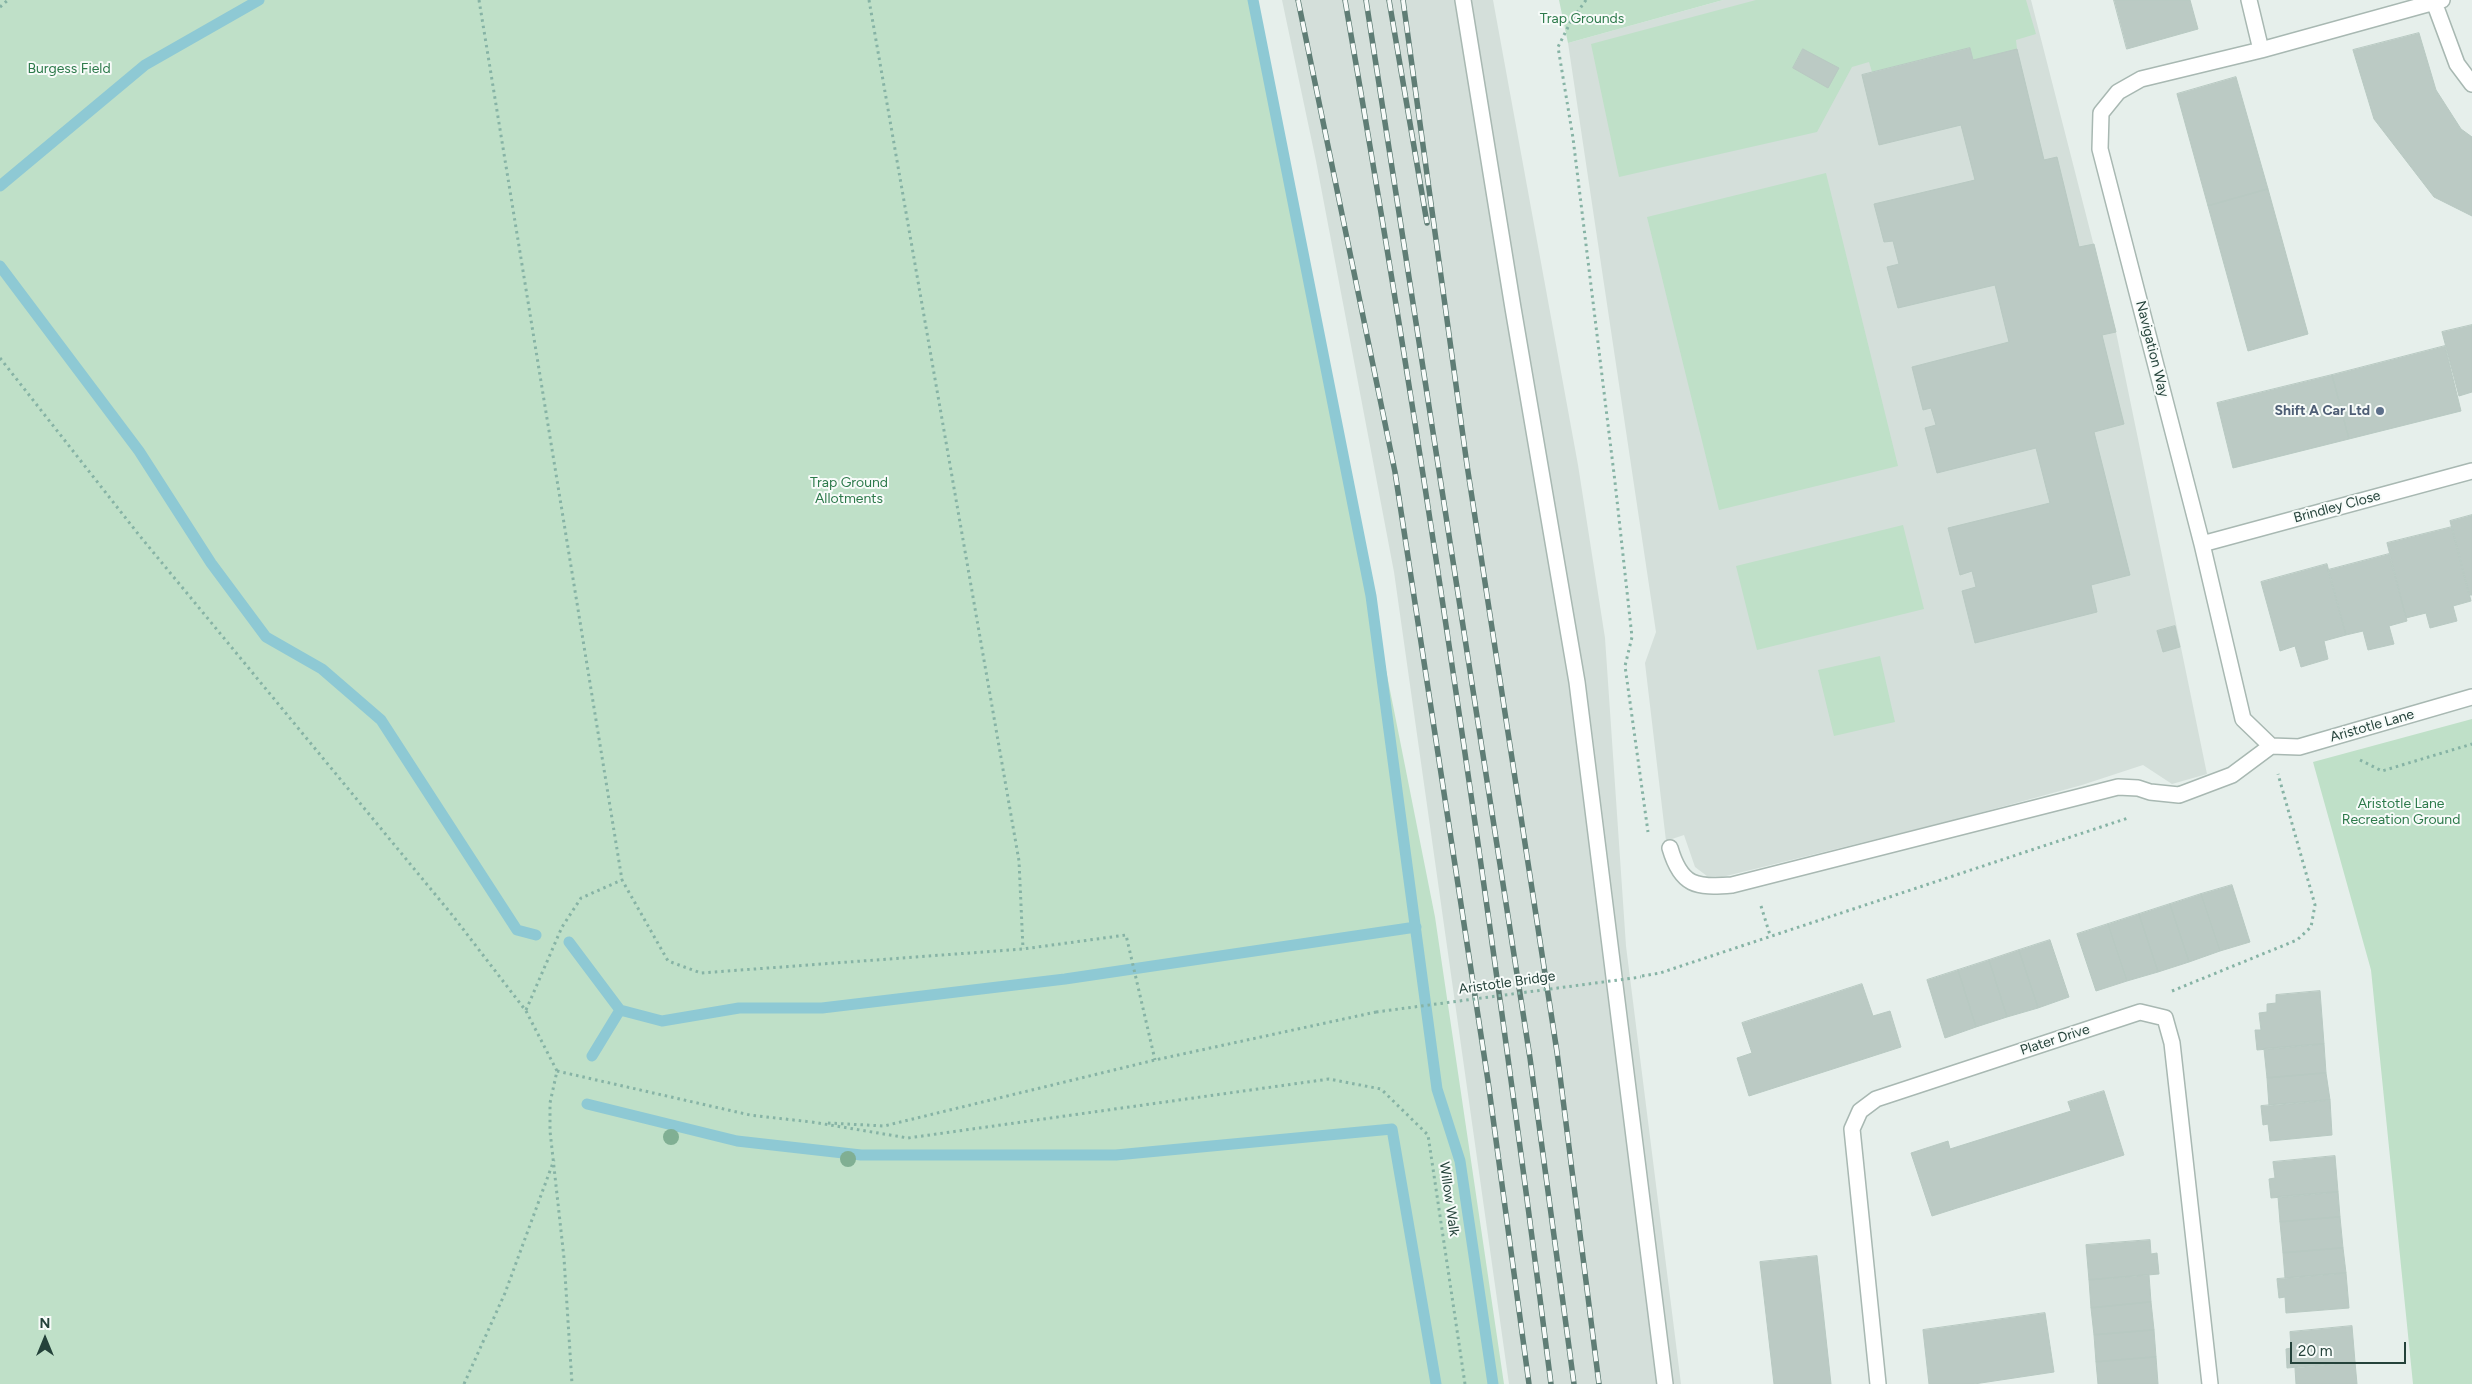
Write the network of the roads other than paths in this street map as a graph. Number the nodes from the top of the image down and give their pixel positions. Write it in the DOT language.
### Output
graph roads {
  1 [pos="1463,0"];
  2 [pos="2249,0"];
  3 [pos="2438,1"];
  4 [pos="2261,50"];
  5 [pos="2472,84"];
  6 [pos="2472,470"];
  7 [pos="2202,544"];
  8 [pos="2472,697"];
  9 [pos="2271,746"];
  10 [pos="1670,848"];
  11 [pos="1665,1384"];
  12 [pos="1878,1384"];
  13 [pos="2210,1384"];
  1 -- 11 [label="street"];
  2 -- 4 [label="street"];
  3 -- 4 [label="street, Navigation Way"];
  3 -- 5 [label="street"];
  4 -- 7 [label="street, Navigation Way"];
  6 -- 7 [label="street, Brindley Close"];
  7 -- 9 [label="street, Navigation Way"];
  8 -- 9 [label="street, Aristotle Lane"];
  9 -- 10 [label="street"];
  12 -- 13 [label="street, Plater Drive"];
}
